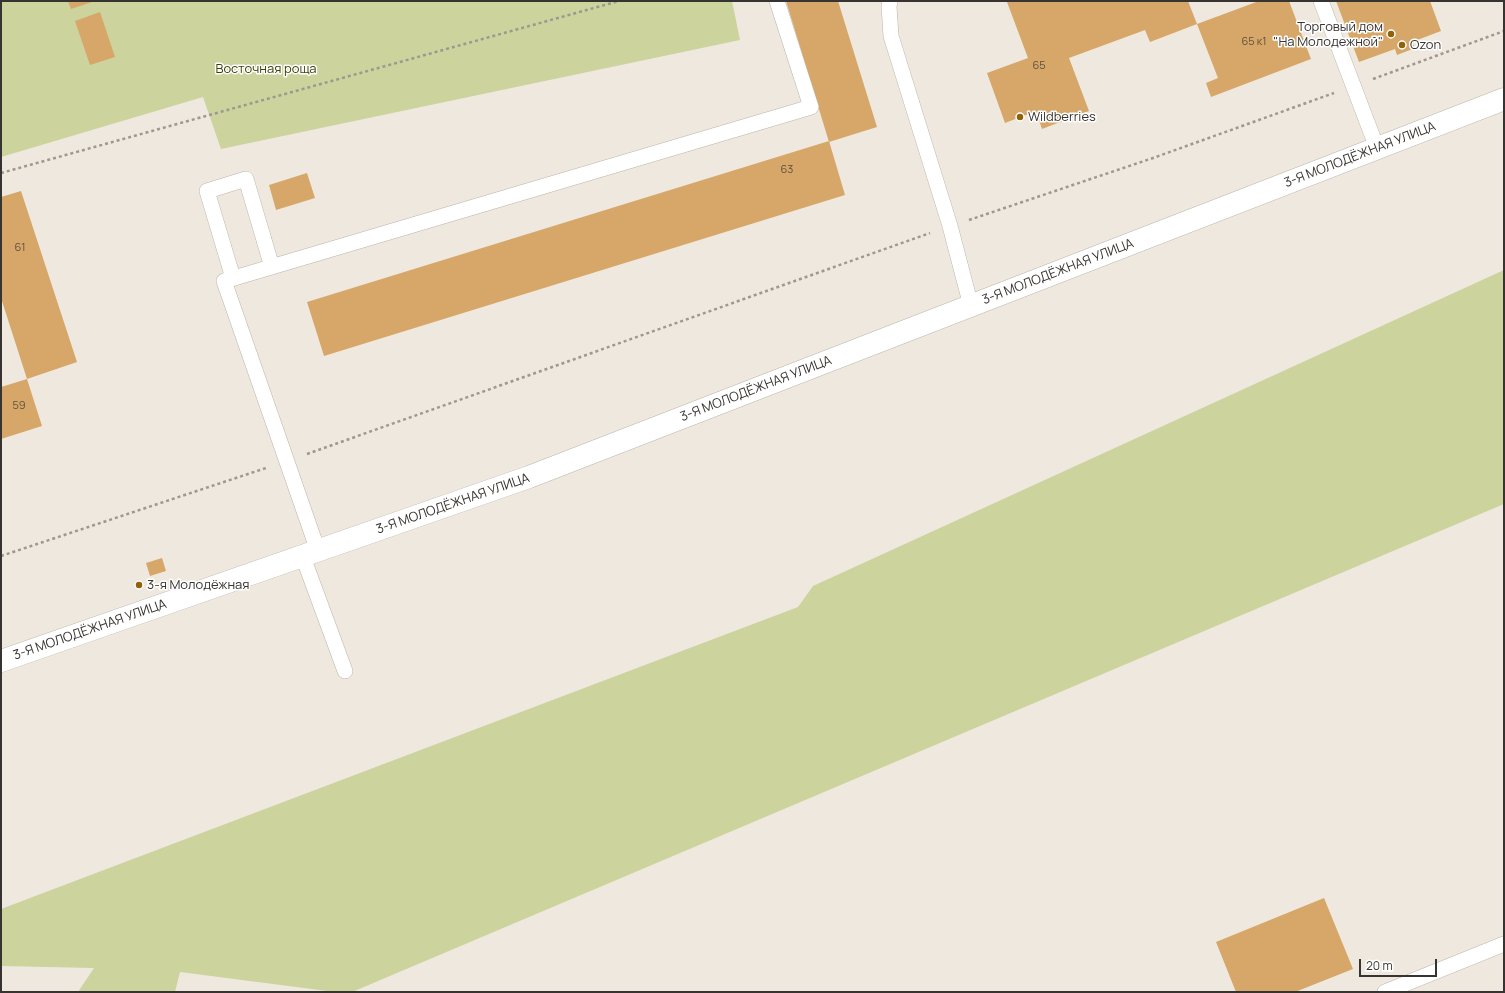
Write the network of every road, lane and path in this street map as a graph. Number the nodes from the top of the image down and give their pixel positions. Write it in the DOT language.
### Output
graph roads {
  1 [pos="619,1"];
  2 [pos="777,1"];
  3 [pos="890,1"];
  4 [pos="1321,1"];
  5 [pos="1504,31"];
  6 [pos="1353,86"];
  7 [pos="1504,99"];
  8 [pos="1377,148"];
  9 [pos="1,173"];
  10 [pos="950,226"];
  11 [pos="272,267"];
  12 [pos="233,278"];
  13 [pos="971,306"];
  14 [pos="287,461"];
  15 [pos="310,554"];
  16 [pos="1,556"];
  17 [pos="1,661"];
  18 [pos="345,671"];
  19 [pos="1504,944"];
  20 [pos="1385,992"];
  1 -- 9 [label="path"];
  2 -- 11 [label="lane"];
  3 -- 10 [label="lane"];
  4 -- 6 [label="lane"];
  5 -- 6 [label="path"];
  6 -- 8 [label="lane"];
  6 -- 10 [label="path"];
  7 -- 8 [label="main road, 3-Я МОЛОДЁЖНАЯ УЛИЦА"];
  8 -- 13 [label="main road, 3-Я МОЛОДЁЖНАЯ УЛИЦА"];
  10 -- 13 [label="lane"];
  10 -- 14 [label="path"];
  11 -- 12 [label="lane"];
  11 -- 12 [label="lane"];
  12 -- 14 [label="lane"];
  13 -- 15 [label="main road, 3-Я МОЛОДЁЖНАЯ УЛИЦА"];
  14 -- 15 [label="lane"];
  14 -- 16 [label="path"];
  15 -- 17 [label="main road, 3-Я МОЛОДЁЖНАЯ УЛИЦА"];
  15 -- 18 [label="lane"];
  19 -- 20 [label="lane"];
}
